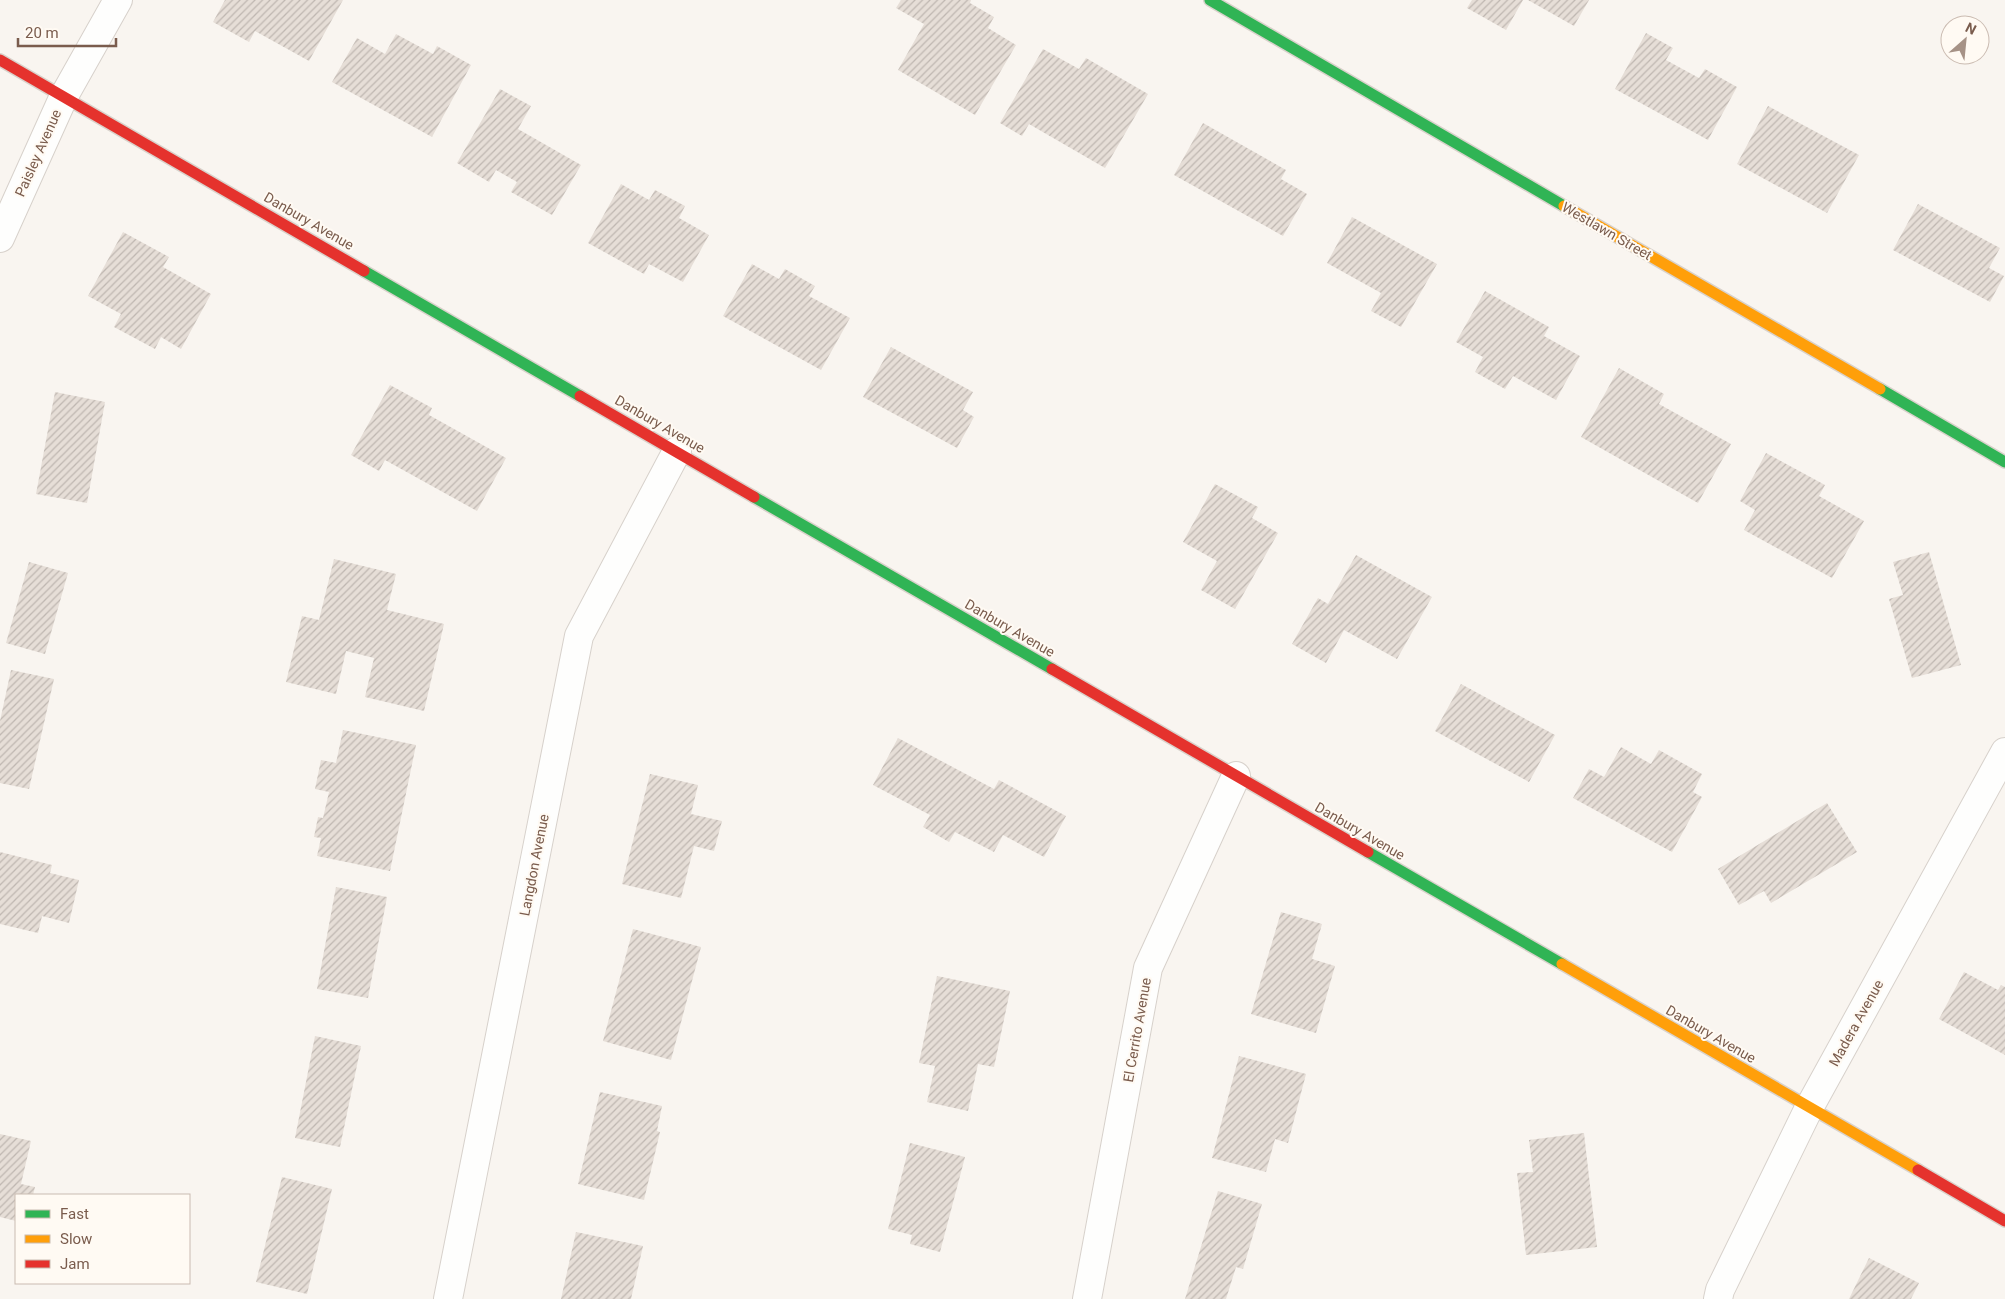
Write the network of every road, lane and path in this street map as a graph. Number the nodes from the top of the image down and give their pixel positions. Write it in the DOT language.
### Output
graph roads {
  1 [pos="118,0"];
  2 [pos="1210,0"];
  3 [pos="0,60"];
  4 [pos="64,96"];
  5 [pos="0,238"];
  6 [pos="677,451"];
  7 [pos="2005,462"];
  8 [pos="2005,752"];
  9 [pos="1236,776"];
  10 [pos="1809,1108"];
  11 [pos="2005,1221"];
  12 [pos="448,1299"];
  13 [pos="1088,1299"];
  14 [pos="1718,1299"];
  1 -- 4 [label="street"];
  2 -- 7 [label="street, Westlawn Street"];
  3 -- 4 [label="street, Danbury Avenue"];
  4 -- 5 [label="street, Paisley Avenue"];
  4 -- 6 [label="street, Danbury Avenue"];
  6 -- 9 [label="street, Danbury Avenue"];
  6 -- 12 [label="street, Langdon Avenue"];
  8 -- 10 [label="street, Madera Avenue"];
  9 -- 10 [label="street, Danbury Avenue"];
  9 -- 13 [label="street, El Cerrito Avenue"];
  10 -- 11 [label="street, Danbury Avenue"];
  10 -- 14 [label="street, Madera Avenue"];
}
